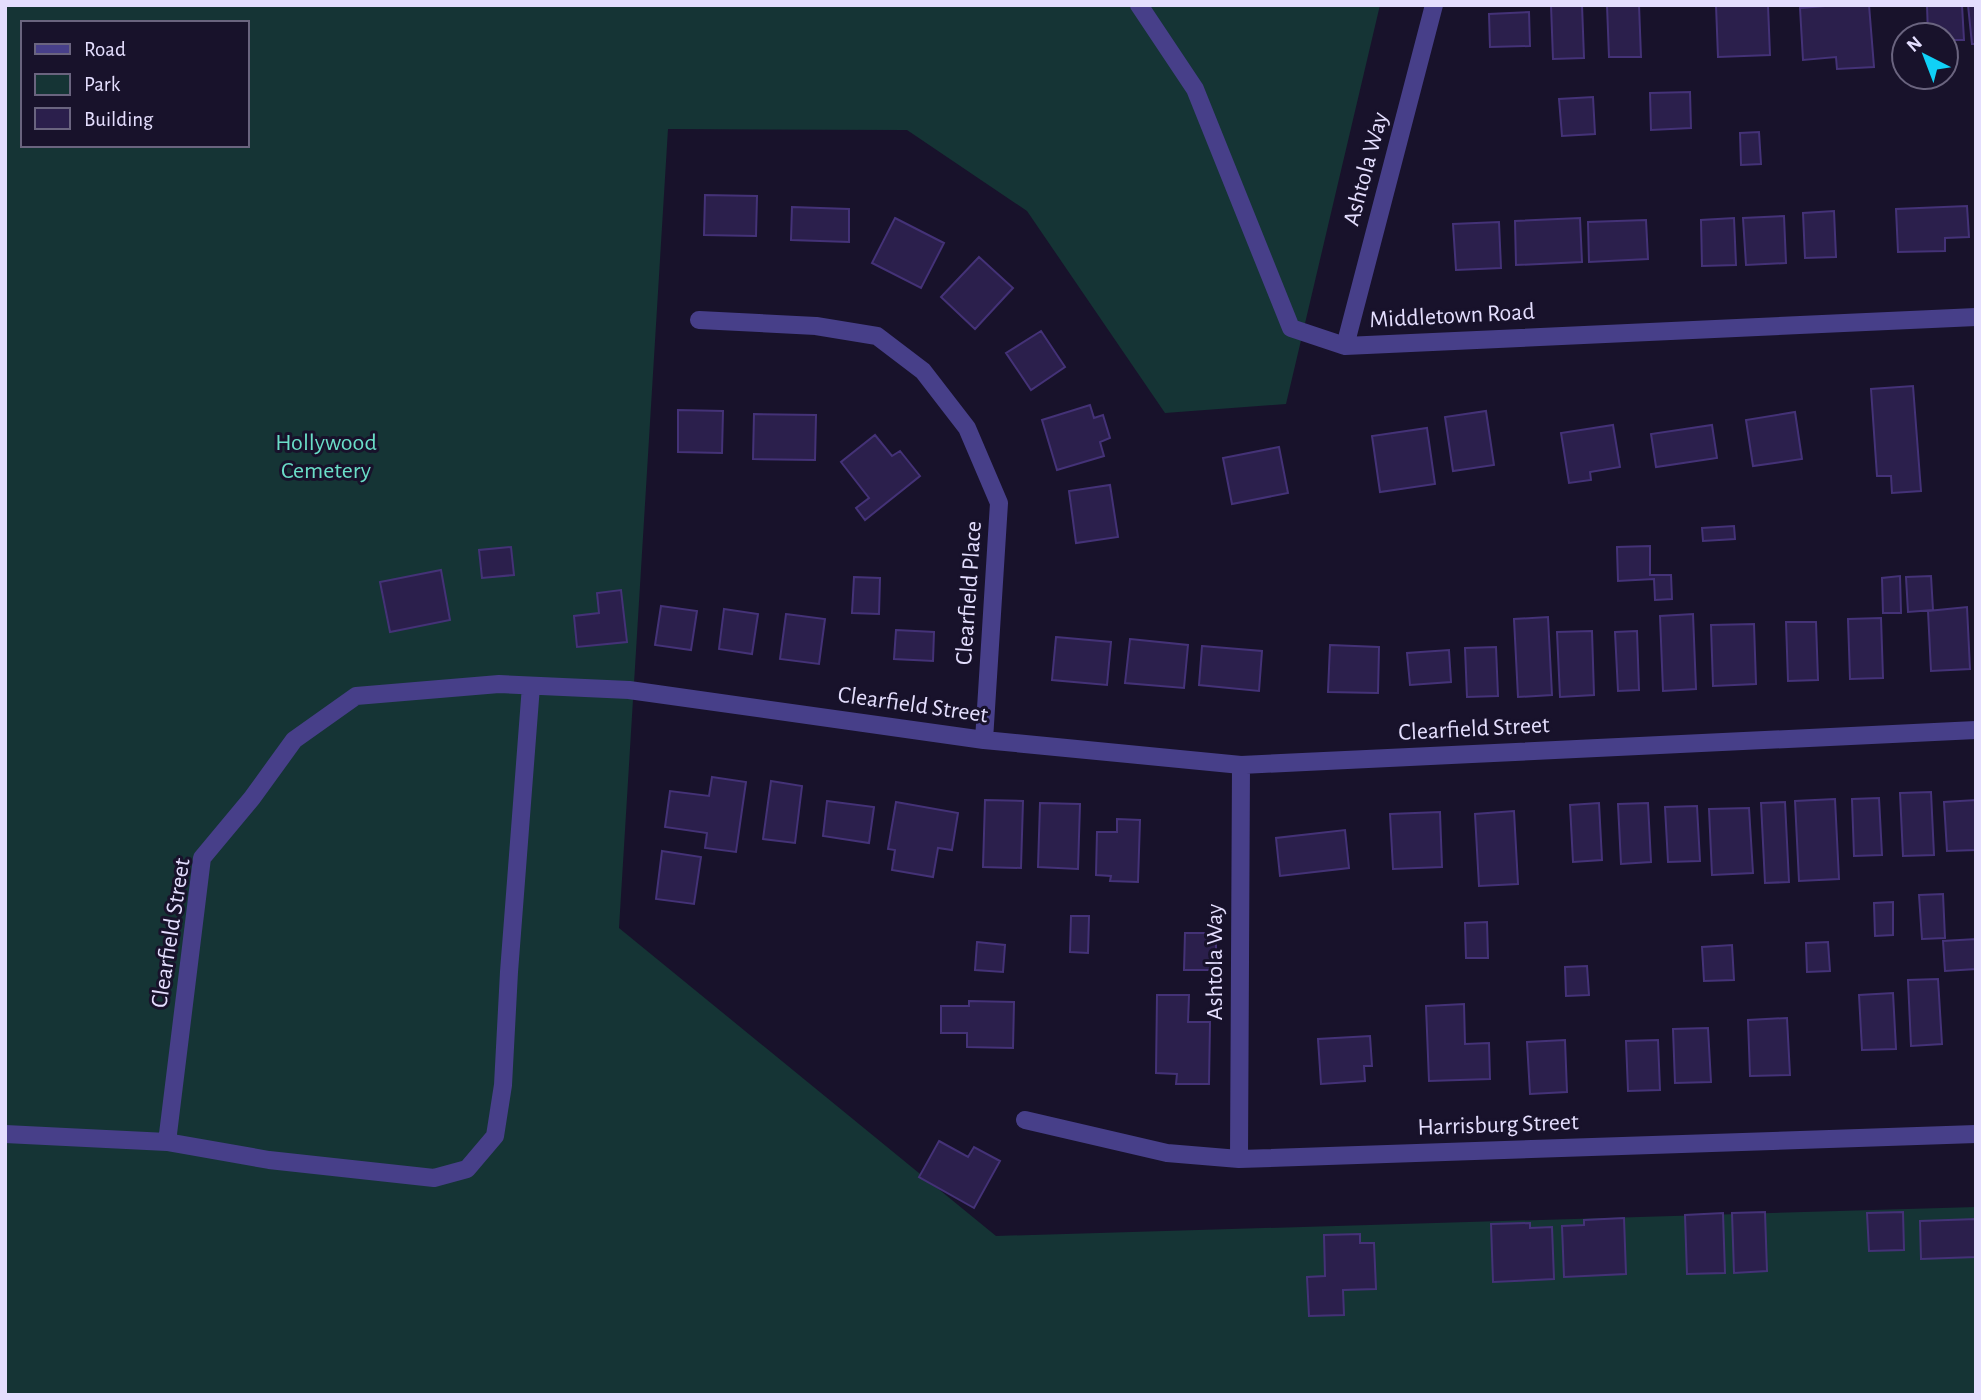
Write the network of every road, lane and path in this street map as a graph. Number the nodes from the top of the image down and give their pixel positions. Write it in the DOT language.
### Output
graph roads {
  1 [pos="1139,5"];
  2 [pos="1434,5"];
  3 [pos="1976,317"];
  4 [pos="699,320"];
  5 [pos="1345,346"];
  6 [pos="531,686"];
  7 [pos="1976,730"];
  8 [pos="984,740"];
  9 [pos="1241,765"];
  10 [pos="1025,1120"];
  11 [pos="5,1134"];
  12 [pos="1976,1134"];
  13 [pos="167,1142"];
  14 [pos="1239,1159"];
  1 -- 5 [label="street, Middletown Road"];
  2 -- 5 [label="street, Ashtola Way"];
  3 -- 5 [label="street, Middletown Road"];
  4 -- 8 [label="street, Clearfield Place"];
  6 -- 8 [label="street, Clearfield Street"];
  6 -- 13 [label="street, Clearfield Street"];
  6 -- 13 [label="street"];
  7 -- 9 [label="street, Clearfield Street"];
  8 -- 9 [label="street, Clearfield Street"];
  9 -- 14 [label="street, Ashtola Way"];
  10 -- 14 [label="street, Harrisburg Street"];
  11 -- 13 [label="street"];
  12 -- 14 [label="street, Harrisburg Street"];
}
